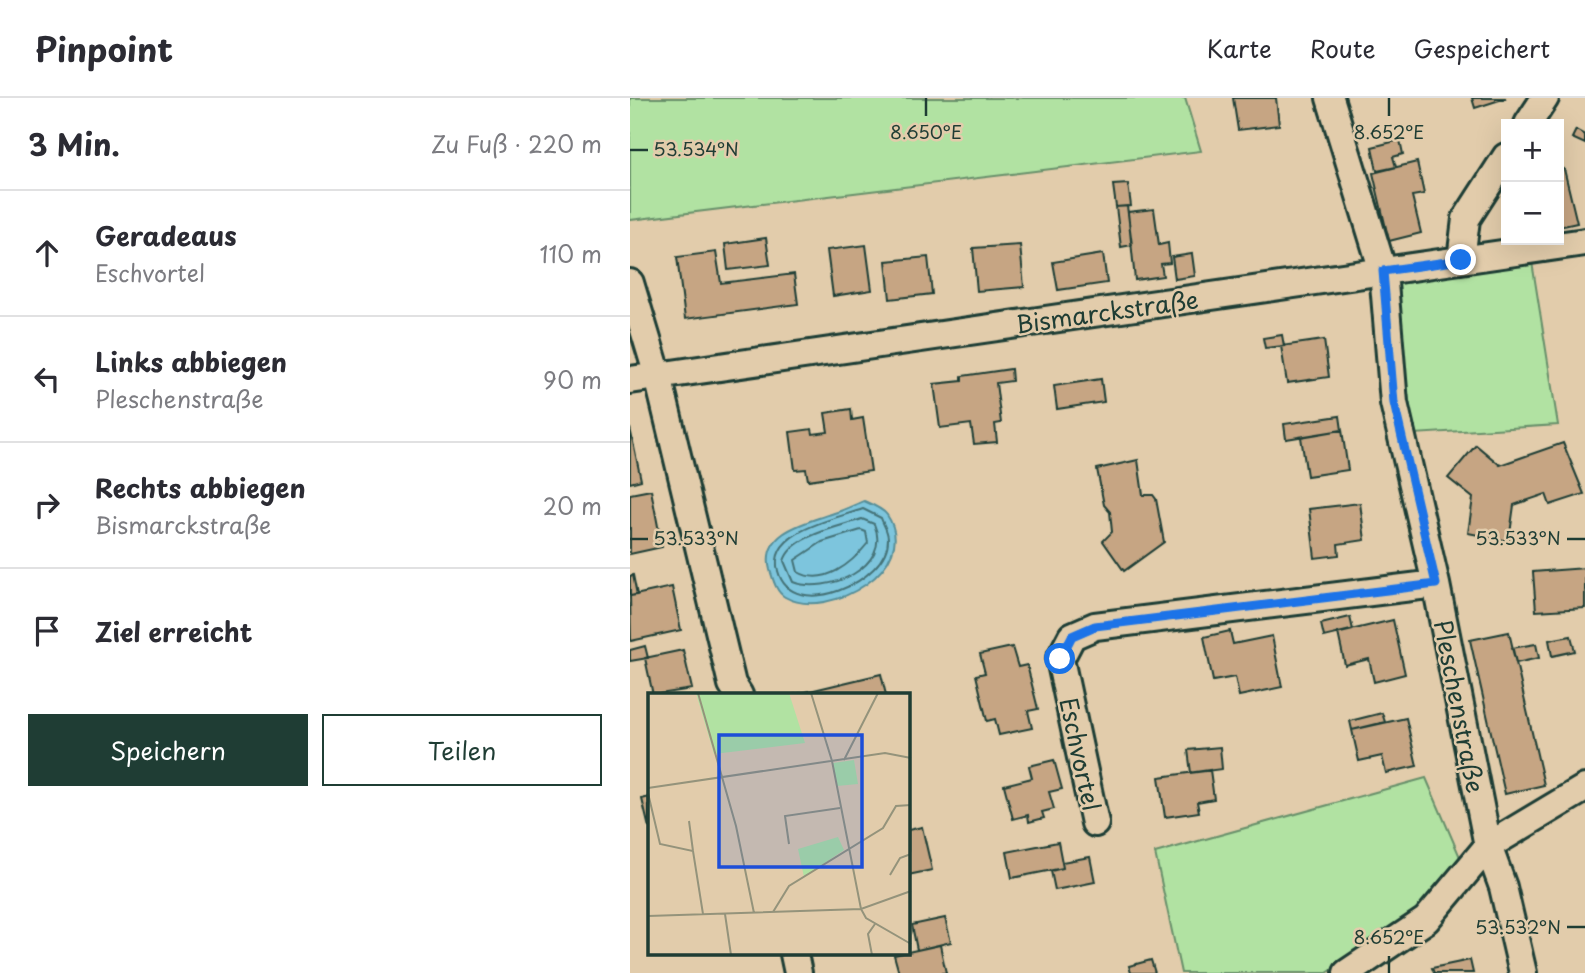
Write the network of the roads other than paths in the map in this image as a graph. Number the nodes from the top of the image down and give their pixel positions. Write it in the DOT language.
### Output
graph roads {
  1 [pos="1330,98"];
  2 [pos="1545,98"];
  3 [pos="1531,119"];
  4 [pos="1501,165"];
  5 [pos="1585,242"];
  6 [pos="1461,260"];
  7 [pos="1383,271"];
  8 [pos="630,283"];
  9 [pos="658,376"];
  10 [pos="630,380"];
  11 [pos="1436,584"];
  12 [pos="738,693"];
  13 [pos="1585,788"];
  14 [pos="1095,823"];
  15 [pos="1488,846"];
  16 [pos="795,956"];
  17 [pos="799,973"];
  18 [pos="1347,973"];
  19 [pos="1523,973"];
  1 -- 7 [label="street, Pleschenstraße"];
  2 -- 3 [label="street"];
  4 -- 6 [label="street"];
  5 -- 6 [label="street, Bismarckstraße"];
  6 -- 7 [label="street, Bismarckstraße"];
  7 -- 9 [label="street, Bismarckstraße"];
  7 -- 11 [label="street, Pleschenstraße"];
  8 -- 9 [label="street"];
  9 -- 10 [label="street, Bismarckstraße"];
  9 -- 12 [label="street"];
  11 -- 14 [label="street, Eschvortel"];
  11 -- 15 [label="street, Pleschenstraße"];
  13 -- 15 [label="street"];
  15 -- 18 [label="street"];
  15 -- 19 [label="street, Pleschenstraße"];
  16 -- 17 [label="street"];
}
